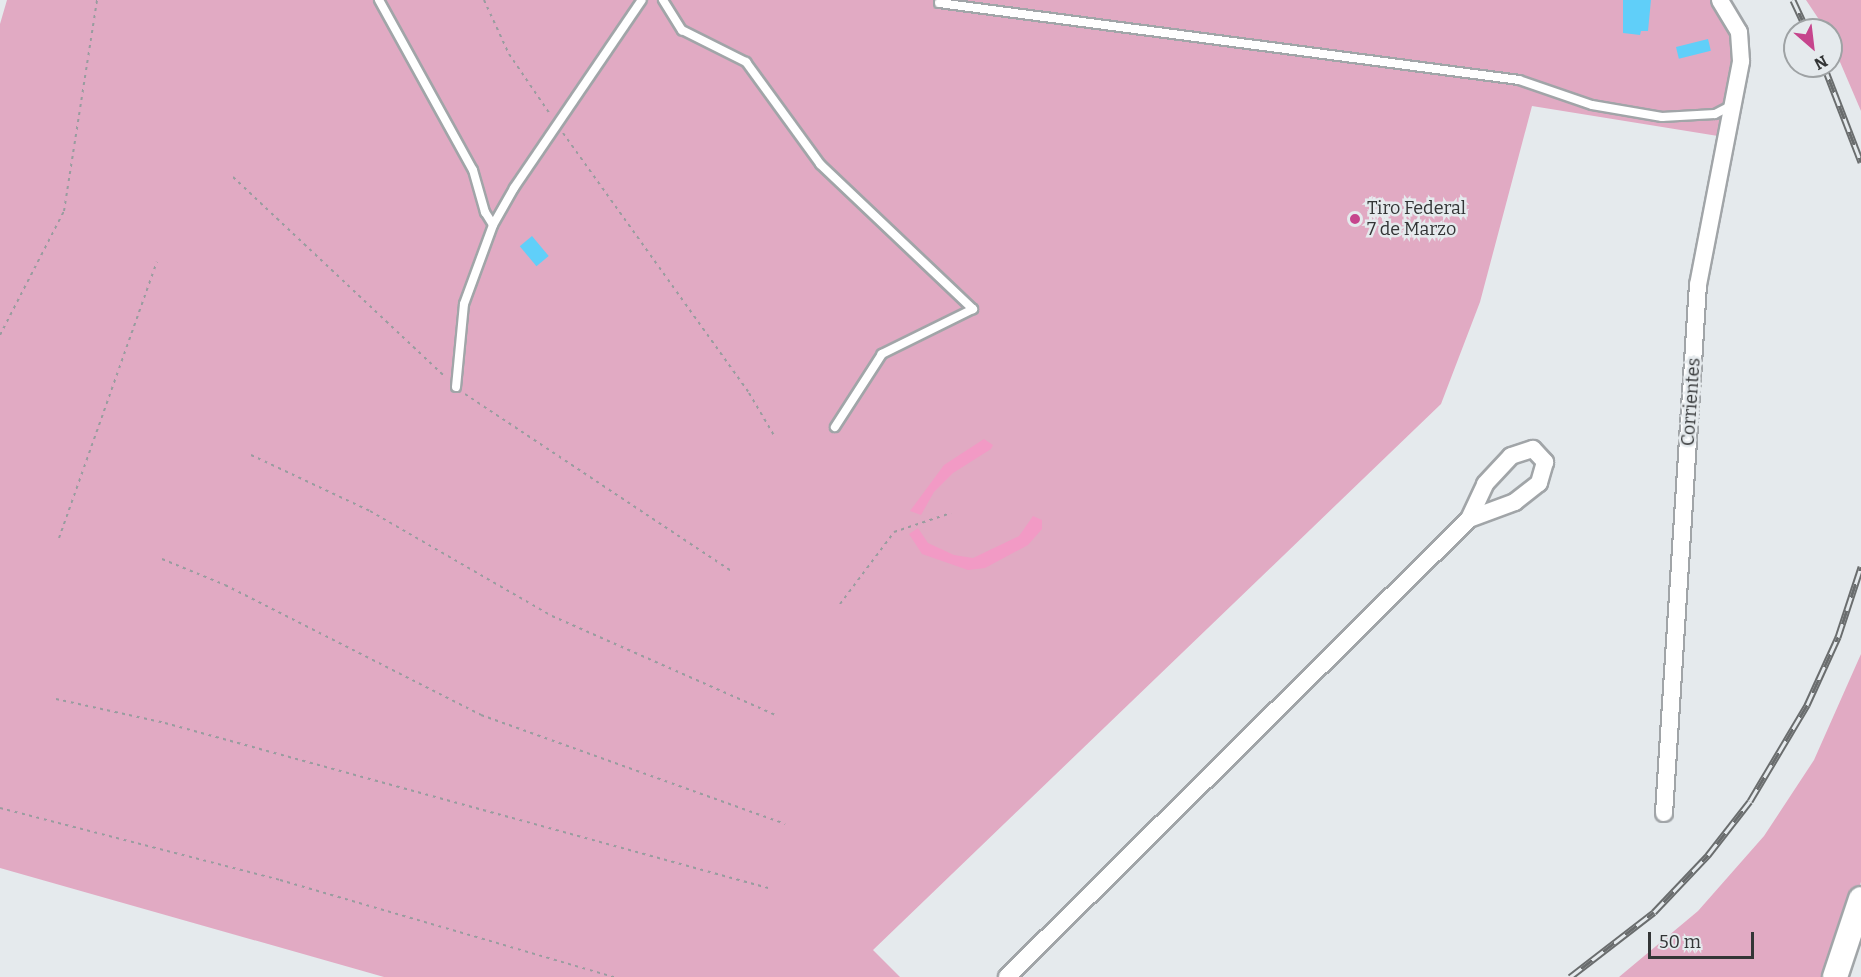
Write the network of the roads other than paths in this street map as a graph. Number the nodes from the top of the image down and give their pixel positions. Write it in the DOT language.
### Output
graph roads {
  1 [pos="379,0"];
  2 [pos="642,0"];
  3 [pos="663,0"];
  4 [pos="1720,0"];
  5 [pos="939,3"];
  6 [pos="1733,104"];
  7 [pos="493,225"];
  8 [pos="456,387"];
  9 [pos="835,427"];
  10 [pos="1469,519"];
  11 [pos="1664,813"];
  12 [pos="1861,899"];
  13 [pos="1007,977"];
  14 [pos="1835,977"];
  1 -- 7 [label="lane"];
  2 -- 7 [label="lane"];
  3 -- 9 [label="lane"];
  4 -- 6 [label="street, Corrientes"];
  5 -- 6 [label="lane"];
  6 -- 11 [label="street, Corrientes"];
  7 -- 8 [label="lane"];
  10 -- 10 [label="street"];
  10 -- 13 [label="street"];
  12 -- 14 [label="main road"];
}
